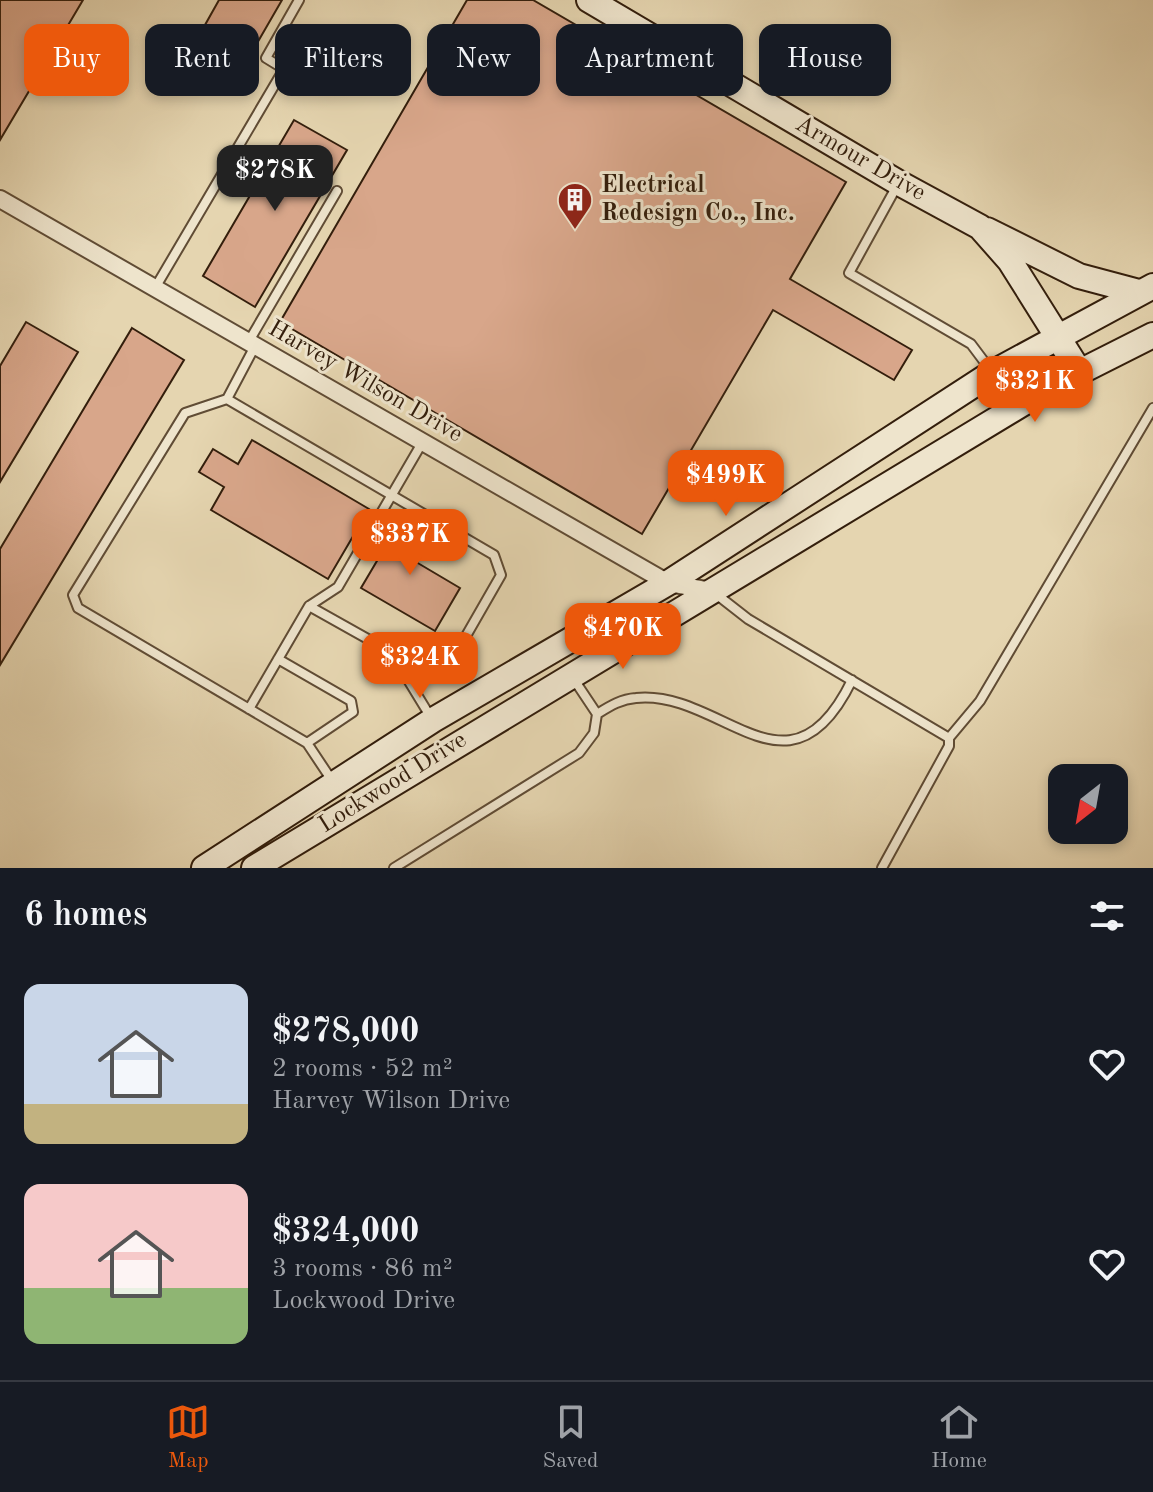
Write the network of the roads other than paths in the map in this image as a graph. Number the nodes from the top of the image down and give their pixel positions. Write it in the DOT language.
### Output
graph roads {
  1 [pos="299,0"];
  2 [pos="596,2"];
  3 [pos="899,183"];
  4 [pos="337,191"];
  5 [pos="0,199"];
  6 [pos="980,227"];
  7 [pos="155,289"];
  8 [pos="1146,289"];
  9 [pos="1153,335"];
  10 [pos="1059,336"];
  11 [pos="252,344"];
  12 [pos="1079,371"];
  13 [pos="992,373"];
  14 [pos="227,399"];
  15 [pos="1153,408"];
  16 [pos="422,443"];
  17 [pos="392,495"];
  18 [pos="668,583"];
  19 [pos="712,591"];
  20 [pos="309,606"];
  21 [pos="278,659"];
  22 [pos="570,674"];
  23 [pos="405,675"];
  24 [pos="852,680"];
  25 [pos="249,709"];
  26 [pos="597,714"];
  27 [pos="433,720"];
  28 [pos="949,738"];
  29 [pos="307,743"];
  30 [pos="448,748"];
  31 [pos="335,786"];
  32 [pos="243,844"];
  33 [pos="259,867"];
  34 [pos="204,868"];
  35 [pos="394,868"];
  36 [pos="882,868"];
  1 -- 7 [label="lane"];
  2 -- 3 [label="main road, Armour Drive"];
  3 -- 6 [label="main road, Armour Drive"];
  3 -- 13 [label="lane"];
  4 -- 11 [label="lane"];
  5 -- 7 [label="street, Harvey Wilson Drive"];
  6 -- 8 [label="main road"];
  6 -- 10 [label="main road, Armour Drive"];
  7 -- 11 [label="street, Harvey Wilson Drive"];
  8 -- 10 [label="main road, Lockwood Drive"];
  9 -- 12 [label="main road, Lockwood Drive"];
  10 -- 12 [label="main road, Armour Drive"];
  10 -- 13 [label="main road, Lockwood Drive"];
  11 -- 14 [label="lane"];
  11 -- 16 [label="street, Harvey Wilson Drive"];
  12 -- 19 [label="main road, Lockwood Drive"];
  13 -- 18 [label="main road, Lockwood Drive"];
  14 -- 17 [label="lane"];
  14 -- 25 [label="lane"];
  15 -- 28 [label="lane"];
  16 -- 17 [label="lane"];
  16 -- 18 [label="street, Harvey Wilson Drive"];
  17 -- 20 [label="lane"];
  17 -- 23 [label="lane"];
  18 -- 19 [label="street, Harvey Wilson Drive"];
  18 -- 27 [label="main road, Lockwood Drive"];
  19 -- 22 [label="main road, Lockwood Drive"];
  19 -- 24 [label="lane"];
  20 -- 21 [label="lane"];
  20 -- 23 [label="lane"];
  21 -- 25 [label="lane"];
  21 -- 29 [label="lane"];
  22 -- 26 [label="lane"];
  22 -- 30 [label="main road, Lockwood Drive"];
  23 -- 27 [label="lane"];
  24 -- 26 [label="lane"];
  24 -- 28 [label="lane"];
  25 -- 29 [label="lane"];
  26 -- 35 [label="lane"];
  27 -- 30 [label="main road"];
  27 -- 31 [label="main road, Lockwood Drive"];
  28 -- 36 [label="lane"];
  29 -- 31 [label="lane"];
  30 -- 33 [label="main road, Lockwood Drive"];
  31 -- 32 [label="main road, Lockwood Drive"];
  32 -- 33 [label="main road"];
  32 -- 34 [label="main road, Lockwood Drive"];
}
